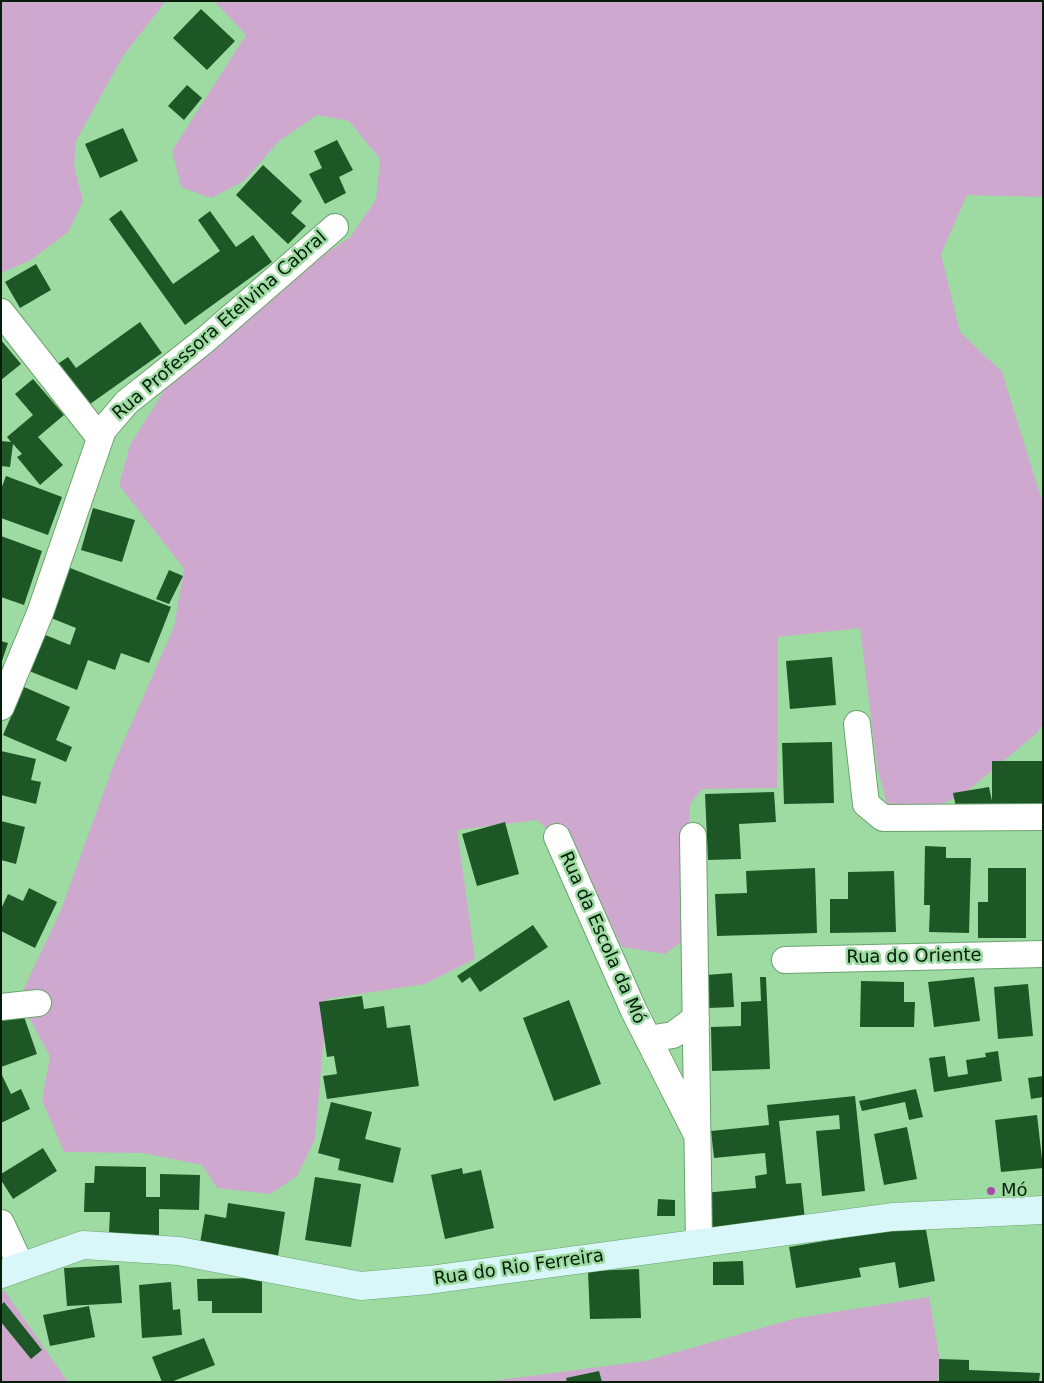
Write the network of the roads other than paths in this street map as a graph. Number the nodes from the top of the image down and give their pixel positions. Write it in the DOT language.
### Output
graph roads {
  1 [pos="335,227"];
  2 [pos="1,312"];
  3 [pos="100,438"];
  4 [pos="1,707"];
  5 [pos="857,724"];
  6 [pos="1043,817"];
  7 [pos="693,836"];
  8 [pos="557,837"];
  9 [pos="1043,954"];
  10 [pos="785,960"];
  11 [pos="38,1003"];
  12 [pos="1,1008"];
  13 [pos="696,1018"];
  14 [pos="648,1039"];
  15 [pos="698,1136"];
  16 [pos="1043,1210"];
  17 [pos="1,1223"];
  18 [pos="699,1243"];
  19 [pos="11,1270"];
  1 -- 3 [label="street, Rua Professora Etelvina Cabral"];
  2 -- 3 [label="street"];
  3 -- 4 [label="street, Rua Professora Etelvina Cabral"];
  5 -- 6 [label="street"];
  7 -- 13 [label="street, Rua da Escola da Mó"];
  8 -- 14 [label="street, Rua da Escola da Mó"];
  9 -- 10 [label="street, Rua do Oriente"];
  11 -- 12 [label="street"];
  13 -- 14 [label="street, Rua da Escola da Mó"];
  13 -- 15 [label="street, Rua da Escola da Mó"];
  14 -- 15 [label="street, Rua da Escola da Mó"];
  15 -- 18 [label="street, Rua da Escola da Mó"];
  16 -- 18 [label="street, Rua do Rio Ferreira"];
  17 -- 19 [label="street"];
  18 -- 19 [label="street, Rua do Rio Ferreira"];
}
